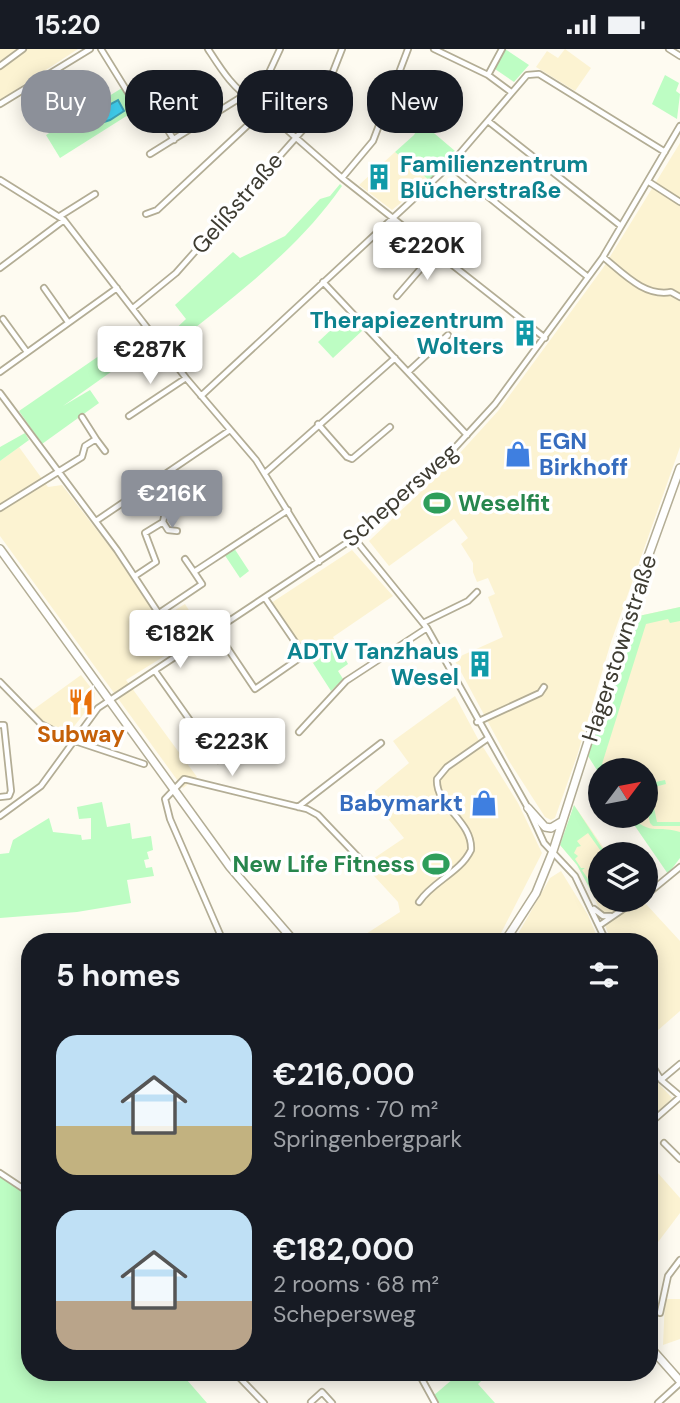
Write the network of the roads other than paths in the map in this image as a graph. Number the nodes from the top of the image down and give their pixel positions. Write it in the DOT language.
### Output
graph roads {
  1 [pos="23,49"];
  2 [pos="90,49"];
  3 [pos="101,49"];
  4 [pos="208,49"];
  5 [pos="280,49"];
  6 [pos="342,49"];
  7 [pos="408,49"];
  8 [pos="434,49"];
  9 [pos="502,49"];
  10 [pos="669,49"];
  11 [pos="680,55"];
  12 [pos="0,66"];
  13 [pos="270,70"];
  14 [pos="488,75"];
  15 [pos="237,88"];
  16 [pos="512,92"];
  17 [pos="237,102"];
  18 [pos="0,104"];
  19 [pos="488,121"];
  20 [pos="680,126"];
  21 [pos="240,133"];
  22 [pos="289,133"];
  23 [pos="294,138"];
  24 [pos="174,139"];
  25 [pos="665,152"];
  26 [pos="150,154"];
  27 [pos="449,166"];
  28 [pos="342,178"];
  29 [pos="0,180"];
  30 [pos="649,182"];
  31 [pos="95,194"];
  32 [pos="680,202"];
  33 [pos="146,214"];
  34 [pos="393,217"];
  35 [pos="62,218"];
  36 [pos="621,226"];
  37 [pos="436,251"];
  38 [pos="603,257"];
  39 [pos="0,268"];
  40 [pos="588,277"];
  41 [pos="323,282"];
  42 [pos="44,288"];
  43 [pos="117,288"];
  44 [pos="397,296"];
  45 [pos="680,297"];
  46 [pos="133,308"];
  47 [pos="3,320"];
  48 [pos="68,322"];
  49 [pos="448,335"];
  50 [pos="545,338"];
  51 [pos="27,352"];
  52 [pos="396,358"];
  53 [pos="0,372"];
  54 [pos="408,372"];
  55 [pos="186,378"];
  56 [pos="0,393"];
  57 [pos="201,396"];
  58 [pos="129,416"];
  59 [pos="82,417"];
  60 [pos="318,424"];
  61 [pos="390,427"];
  62 [pos="230,430"];
  63 [pos="467,435"];
  64 [pos="96,439"];
  65 [pos="105,451"];
  66 [pos="680,468"];
  67 [pos="265,473"];
  68 [pos="59,474"];
  69 [pos="165,474"];
  70 [pos="182,501"];
  71 [pos="0,508"];
  72 [pos="188,509"];
  73 [pos="288,510"];
  74 [pos="96,521"];
  75 [pos="163,522"];
  76 [pos="177,531"];
  77 [pos="354,538"];
  78 [pos="0,549"];
  79 [pos="185,559"];
  80 [pos="319,562"];
  81 [pos="194,572"];
  82 [pos="135,576"];
  83 [pos="477,592"];
  84 [pos="265,598"];
  85 [pos="159,613"];
  86 [pos="425,625"];
  87 [pos="216,631"];
  88 [pos="184,652"];
  89 [pos="155,671"];
  90 [pos="1,684"];
  91 [pos="544,687"];
  92 [pos="108,700"];
  93 [pos="477,722"];
  94 [pos="2,725"];
  95 [pos="299,732"];
  96 [pos="486,739"];
  97 [pos="72,740"];
  98 [pos="380,743"];
  99 [pos="218,760"];
  100 [pos="144,764"];
  101 [pos="173,788"];
  102 [pos="0,797"];
  103 [pos="297,807"];
  104 [pos="528,807"];
  105 [pos="0,816"];
  106 [pos="561,822"];
  107 [pos="553,851"];
  108 [pos="361,860"];
  109 [pos="680,867"];
  110 [pos="658,885"];
  111 [pos="588,901"];
  112 [pos="419,902"];
  113 [pos="594,912"];
  114 [pos="598,912"];
  115 [pos="618,913"];
  116 [pos="600,925"];
  117 [pos="220,933"];
  118 [pos="287,933"];
  119 [pos="510,933"];
  120 [pos="603,933"];
  121 [pos="680,1064"];
  122 [pos="658,1075"];
  123 [pos="661,1080"];
  124 [pos="678,1095"];
  125 [pos="658,1115"];
  126 [pos="664,1143"];
  127 [pos="680,1159"];
  128 [pos="0,1173"];
  129 [pos="21,1187"];
  130 [pos="680,1260"];
  131 [pos="660,1313"];
  132 [pos="658,1356"];
  133 [pos="243,1381"];
  134 [pos="423,1381"];
  135 [pos="680,1382"];
  136 [pos="311,1402"];
  137 [pos="264,1403"];
  138 [pos="332,1403"];
  139 [pos="435,1403"];
  140 [pos="658,1403"];
  1 -- 12 [label="street"];
  2 -- 18 [label="street"];
  3 -- 24 [label="street"];
  4 -- 15 [label="street"];
  5 -- 13 [label="street"];
  6 -- 23 [label="street, Gelißstraße"];
  7 -- 28 [label="street"];
  8 -- 14 [label="street"];
  9 -- 14 [label="street"];
  10 -- 11 [label="street"];
  14 -- 16 [label="street"];
  16 -- 19 [label="street"];
  16 -- 25 [label="street"];
  17 -- 24 [label="street"];
  19 -- 27 [label="street"];
  19 -- 36 [label="street"];
  20 -- 25 [label="street, Schepersweg"];
  21 -- 33 [label="street"];
  22 -- 23 [label="street"];
  23 -- 28 [label="street"];
  23 -- 46 [label="street, Gelißstraße"];
  24 -- 26 [label="street"];
  25 -- 30 [label="street, Schepersweg"];
  27 -- 34 [label="street"];
  27 -- 40 [label="street"];
  28 -- 34 [label="street"];
  29 -- 35 [label="street"];
  30 -- 32 [label="street"];
  30 -- 36 [label="street, Schepersweg"];
  31 -- 35 [label="street"];
  34 -- 37 [label="street"];
  34 -- 41 [label="street"];
  35 -- 39 [label="street"];
  35 -- 43 [label="street"];
  36 -- 38 [label="street, Schepersweg"];
  37 -- 44 [label="street"];
  37 -- 50 [label="street"];
  38 -- 40 [label="street, Schepersweg"];
  38 -- 45 [label="street"];
  40 -- 50 [label="street, Schepersweg"];
  41 -- 52 [label="street"];
  41 -- 57 [label="street"];
  42 -- 48 [label="street"];
  43 -- 46 [label="street"];
  43 -- 48 [label="street"];
  46 -- 55 [label="street"];
  47 -- 51 [label="street"];
  48 -- 51 [label="street"];
  49 -- 54 [label="street"];
  50 -- 63 [label="street, Schepersweg"];
  51 -- 53 [label="street"];
  52 -- 54 [label="street"];
  52 -- 60 [label="street"];
  54 -- 63 [label="street"];
  55 -- 57 [label="street"];
  55 -- 58 [label="street"];
  56 -- 68 [label="street"];
  57 -- 62 [label="street"];
  59 -- 64 [label="street"];
  60 -- 61 [label="street"];
  60 -- 67 [label="street"];
  62 -- 67 [label="street"];
  62 -- 69 [label="street"];
  63 -- 77 [label="street, Schepersweg"];
  64 -- 65 [label="street"];
  64 -- 68 [label="street"];
  66 -- 106 [label="main road, Hagerstownstraße"];
  67 -- 73 [label="street"];
  68 -- 71 [label="street"];
  68 -- 74 [label="street"];
  69 -- 70 [label="street"];
  69 -- 74 [label="street"];
  70 -- 72 [label="street"];
  70 -- 75 [label="street"];
  73 -- 80 [label="street"];
  73 -- 81 [label="street"];
  74 -- 82 [label="street"];
  75 -- 76 [label="street"];
  75 -- 82 [label="street"];
  77 -- 80 [label="street, Schepersweg"];
  77 -- 86 [label="street"];
  78 -- 92 [label="main road"];
  79 -- 81 [label="street"];
  80 -- 84 [label="street, Schepersweg"];
  81 -- 85 [label="street"];
  82 -- 85 [label="street"];
  83 -- 86 [label="street"];
  84 -- 87 [label="street, Schepersweg"];
  84 -- 87 [label="street"];
  85 -- 88 [label="street"];
  86 -- 93 [label="street"];
  86 -- 95 [label="street"];
  87 -- 88 [label="street, Schepersweg"];
  88 -- 89 [label="street, Schepersweg"];
  89 -- 92 [label="street, Schepersweg"];
  89 -- 99 [label="street"];
  90 -- 97 [label="street"];
  91 -- 93 [label="street"];
  92 -- 97 [label="street, Schepersweg"];
  92 -- 101 [label="main road"];
  93 -- 96 [label="street"];
  94 -- 102 [label="street"];
  96 -- 104 [label="street"];
  96 -- 112 [label="street"];
  97 -- 100 [label="street"];
  97 -- 105 [label="street, Schepersweg"];
  98 -- 103 [label="street"];
  101 -- 103 [label="street"];
  101 -- 117 [label="street"];
  101 -- 118 [label="main road"];
  103 -- 108 [label="street"];
  104 -- 106 [label="main road"];
  104 -- 107 [label="street"];
  106 -- 107 [label="main road, Hagerstownstraße"];
  107 -- 111 [label="street"];
  107 -- 119 [label="main road, Hagerstownstraße"];
  109 -- 110 [label="street"];
  113 -- 116 [label="street"];
  114 -- 115 [label="street"];
  115 -- 116 [label="street"];
  116 -- 120 [label="street"];
  121 -- 123 [label="street"];
  122 -- 123 [label="street"];
  123 -- 124 [label="street"];
  124 -- 125 [label="street"];
  126 -- 127 [label="street"];
  128 -- 129 [label="street"];
  130 -- 131 [label="street"];
  132 -- 135 [label="main road"];
  133 -- 137 [label="street"];
  134 -- 139 [label="street"];
  135 -- 140 [label="street"];
  136 -- 138 [label="street"];
}
